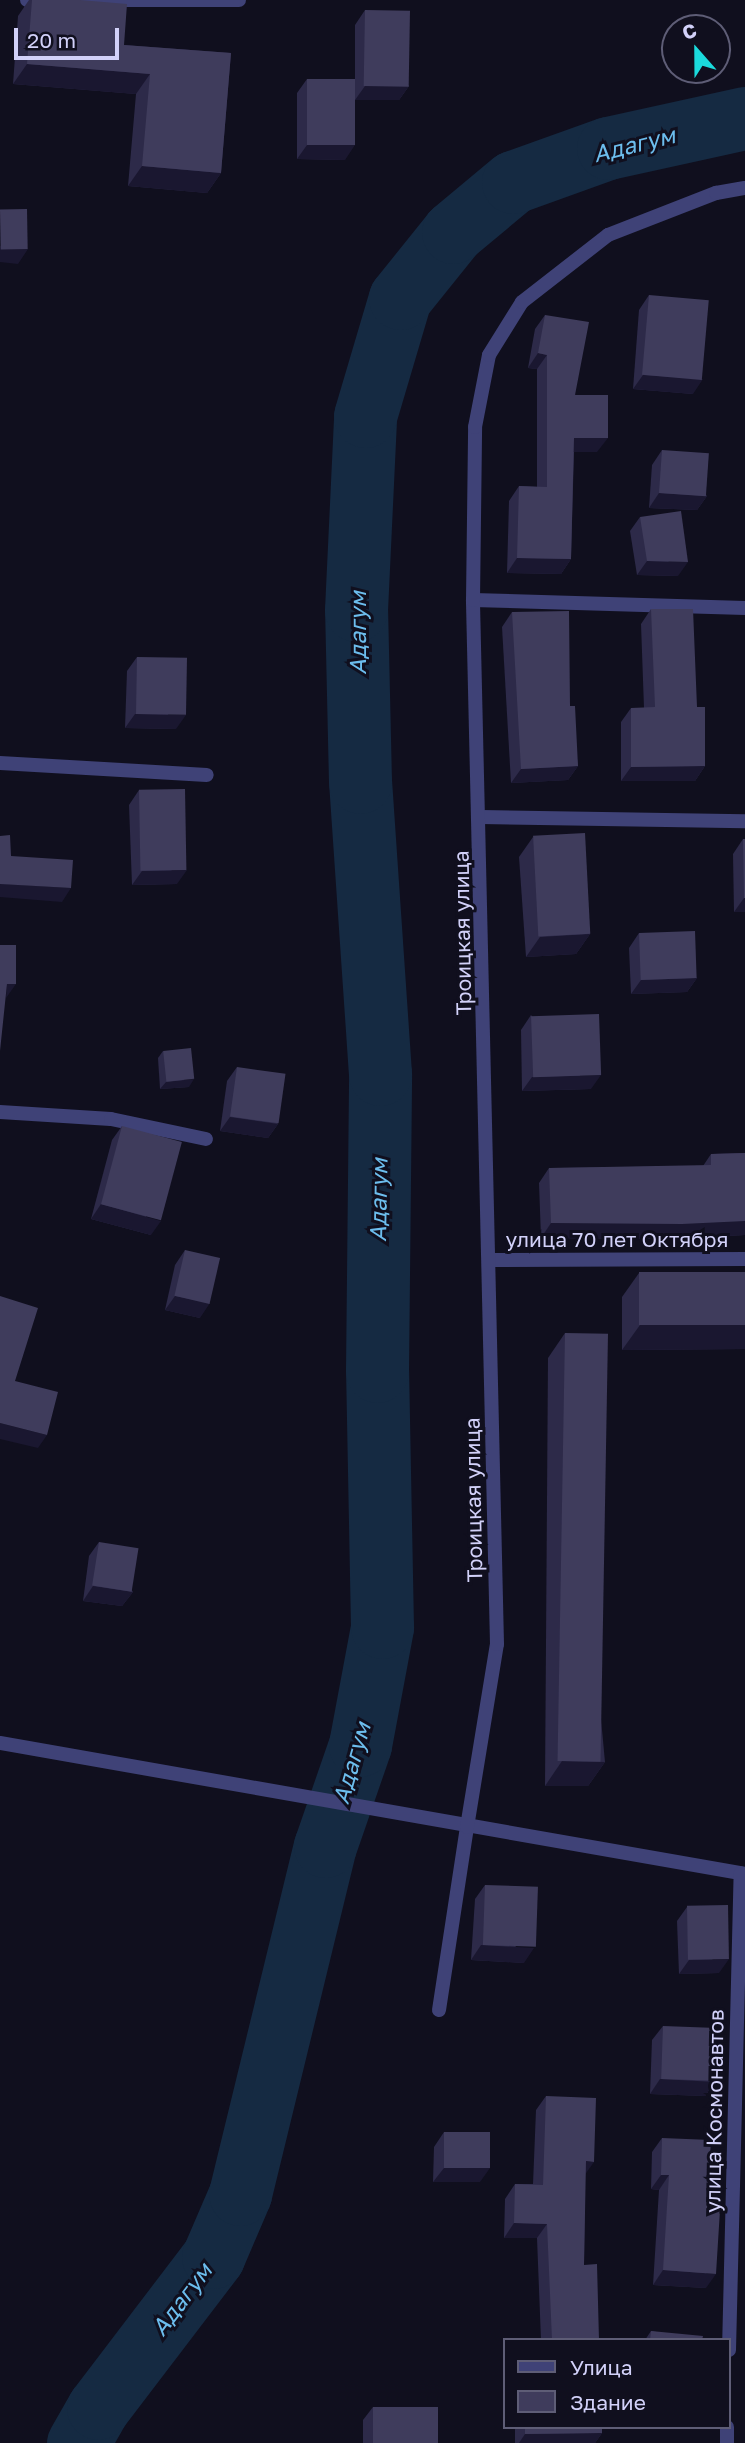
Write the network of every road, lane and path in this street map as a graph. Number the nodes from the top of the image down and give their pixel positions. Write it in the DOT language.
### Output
graph roads {
  1 [pos="27,0"];
  2 [pos="239,0"];
  3 [pos="745,188"];
  4 [pos="472,600"];
  5 [pos="745,608"];
  6 [pos="0,763"];
  7 [pos="207,775"];
  8 [pos="481,817"];
  9 [pos="745,821"];
  10 [pos="0,1112"];
  11 [pos="206,1139"];
  12 [pos="745,1259"];
  13 [pos="489,1260"];
  14 [pos="0,1743"];
  15 [pos="467,1827"];
  16 [pos="743,1874"];
  17 [pos="439,2010"];
  18 [pos="729,2338"];
  1 -- 2 [label="street"];
  3 -- 4 [label="street, Троицкая улица"];
  4 -- 5 [label="street"];
  4 -- 8 [label="street, Троицкая улица"];
  6 -- 7 [label="street"];
  8 -- 9 [label="street"];
  8 -- 13 [label="street, Троицкая улица"];
  10 -- 11 [label="street"];
  12 -- 13 [label="street, улица 70 лет Октября"];
  13 -- 15 [label="street, Троицкая улица"];
  14 -- 15 [label="street"];
  15 -- 16 [label="street"];
  15 -- 17 [label="street, Троицкая улица"];
  16 -- 18 [label="street, улица Космонавтов"];
}
